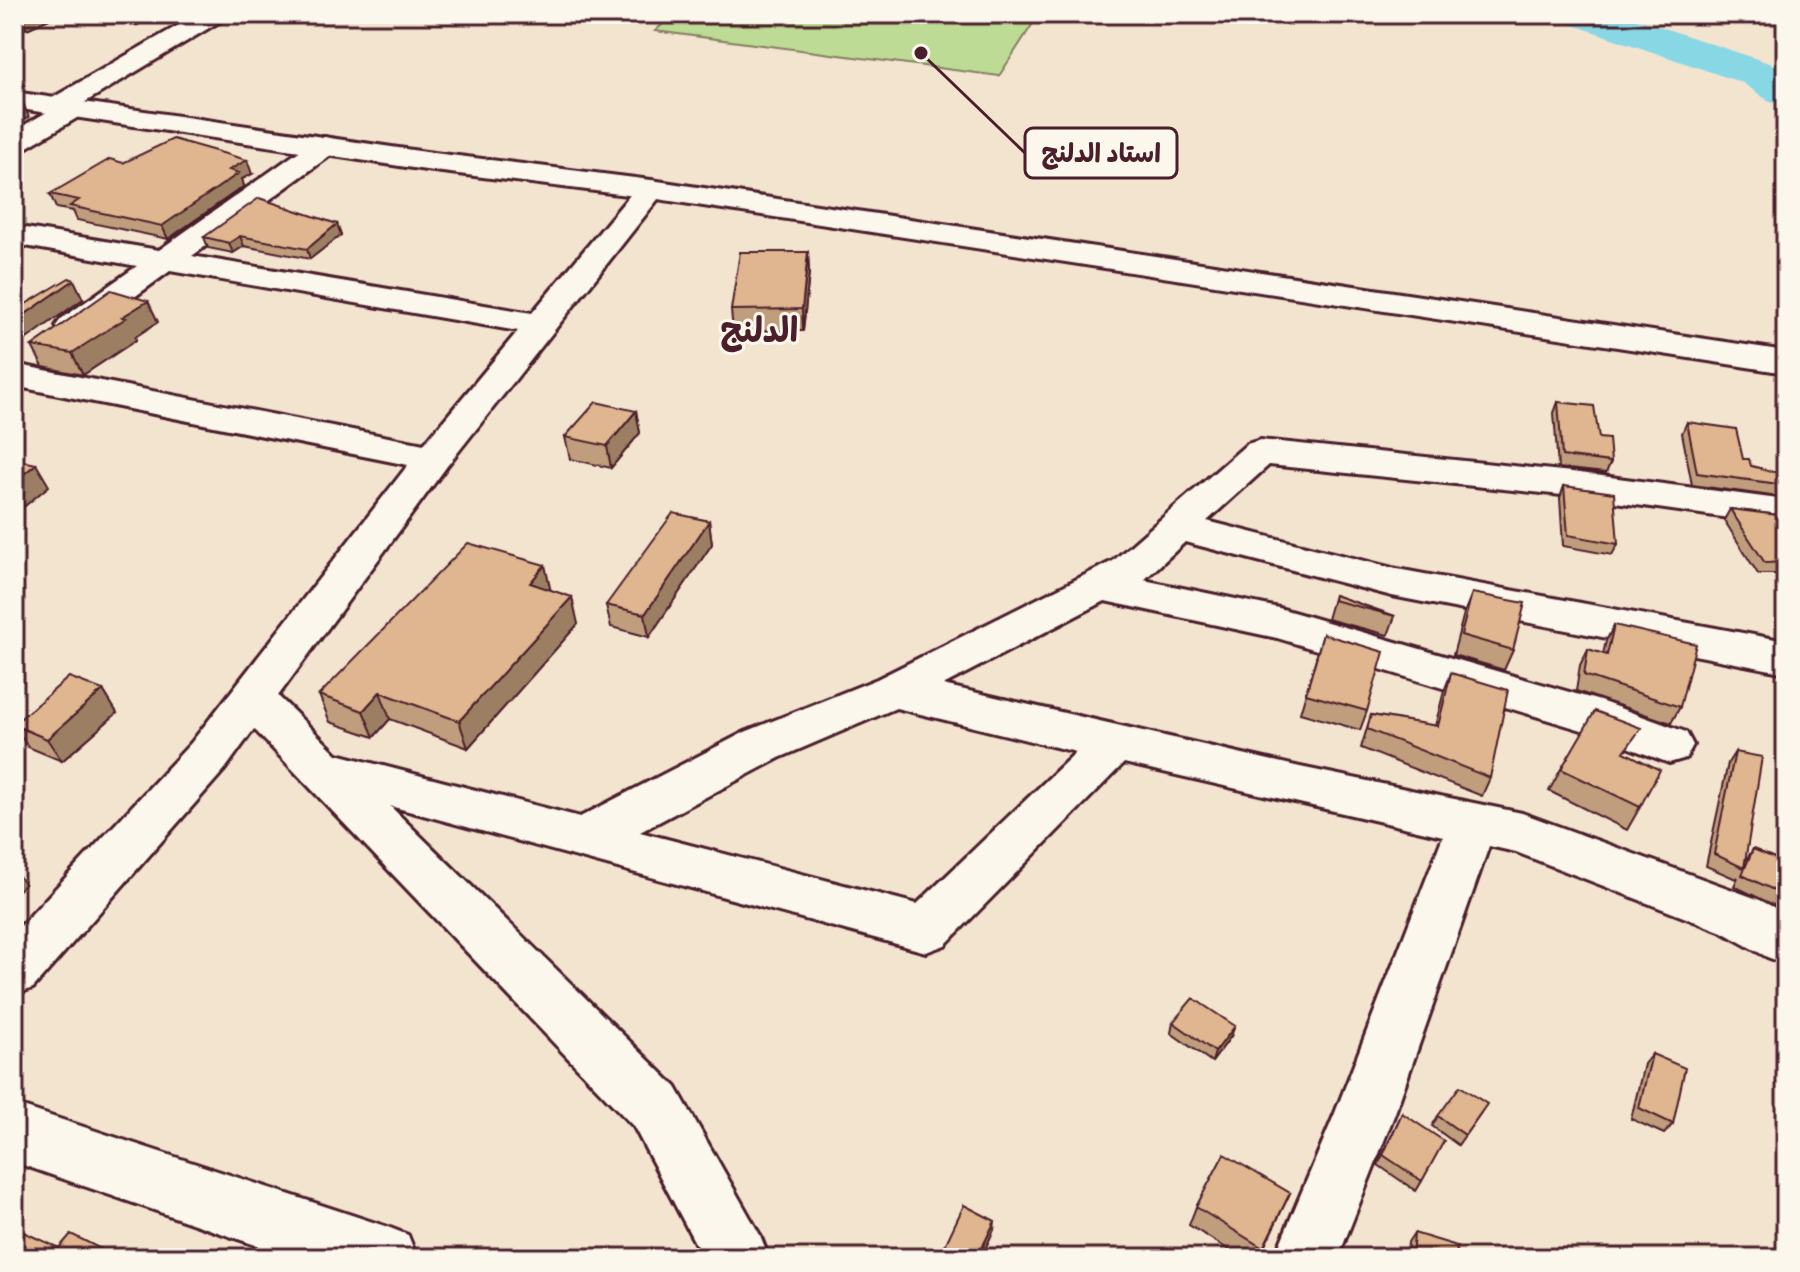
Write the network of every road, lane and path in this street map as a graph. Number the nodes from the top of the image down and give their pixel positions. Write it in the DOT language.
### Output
graph roads {
  1 [pos="215,14"];
  2 [pos="14,100"];
  3 [pos="64,108"];
  4 [pos="14,143"];
  5 [pos="325,146"];
  6 [pos="651,189"];
  7 [pos="14,235"];
  8 [pos="167,259"];
  9 [pos="541,325"];
  10 [pos="30,359"];
  11 [pos="1786,362"];
  12 [pos="433,458"];
  13 [pos="1786,513"];
  14 [pos="1177,527"];
  15 [pos="1100,585"];
  16 [pos="1786,657"];
  17 [pos="893,691"];
  18 [pos="251,697"];
  19 [pos="1115,743"];
  20 [pos="1669,745"];
  21 [pos="323,769"];
  22 [pos="1473,822"];
  23 [pos="584,838"];
  24 [pos="1786,941"];
  25 [pos="14,971"];
  26 [pos="14,1133"];
  27 [pos="385,1258"];
  28 [pos="737,1258"];
  29 [pos="1306,1258"];
  1 -- 3 [label="street"];
  2 -- 3 [label="street"];
  3 -- 4 [label="street"];
  3 -- 5 [label="street"];
  5 -- 6 [label="street"];
  5 -- 8 [label="street"];
  6 -- 9 [label="street"];
  6 -- 11 [label="street"];
  7 -- 8 [label="street"];
  8 -- 9 [label="street"];
  8 -- 10 [label="street"];
  9 -- 12 [label="street"];
  10 -- 12 [label="street"];
  12 -- 18 [label="street"];
  13 -- 14 [label="street"];
  14 -- 15 [label="street"];
  14 -- 16 [label="street"];
  15 -- 17 [label="street"];
  15 -- 20 [label="street"];
  17 -- 19 [label="street"];
  17 -- 23 [label="street"];
  18 -- 21 [label="street"];
  18 -- 25 [label="street"];
  19 -- 22 [label="street"];
  19 -- 23 [label="street"];
  21 -- 23 [label="street"];
  21 -- 28 [label="street"];
  22 -- 24 [label="street"];
  22 -- 29 [label="street"];
  26 -- 27 [label="street"];
}
